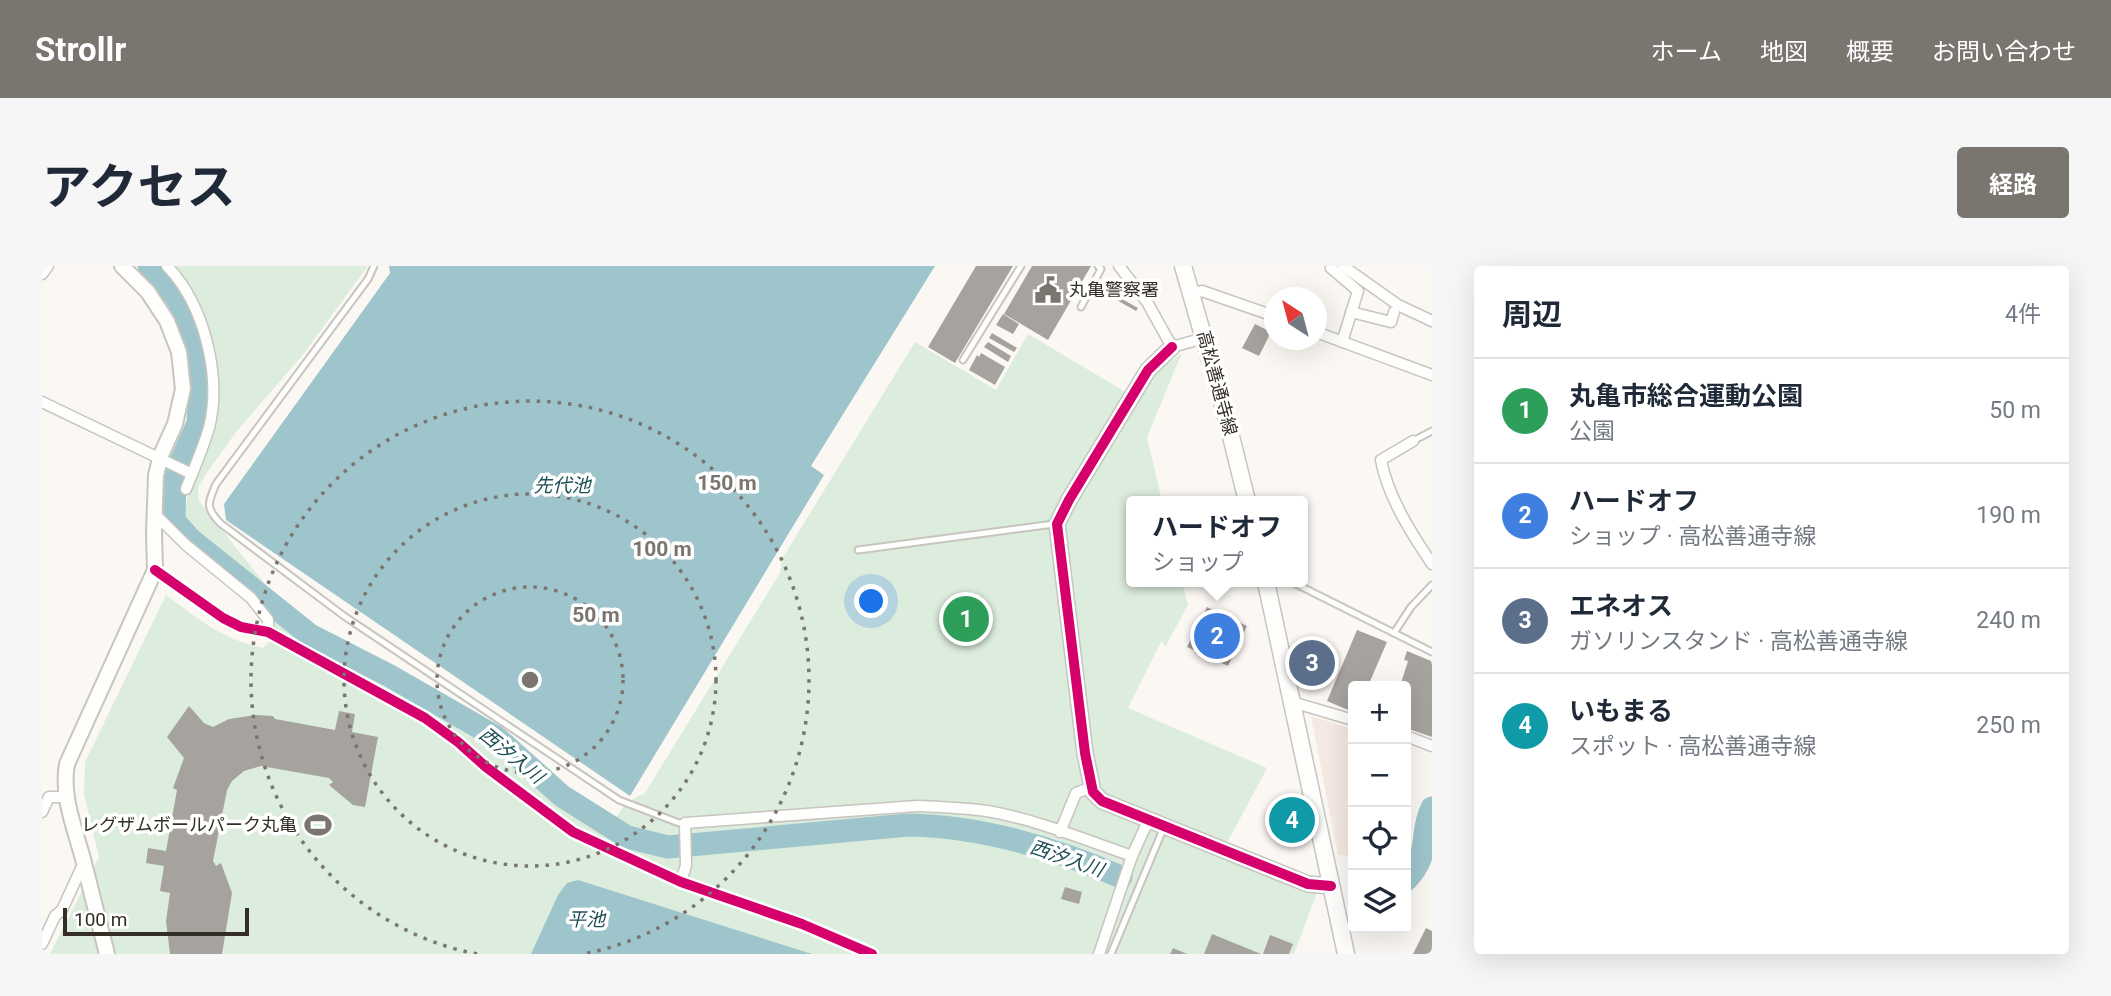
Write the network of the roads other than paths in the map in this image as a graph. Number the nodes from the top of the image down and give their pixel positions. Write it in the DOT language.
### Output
graph roads {
  1 [pos="48,266"];
  2 [pos="122,266"];
  3 [pos="167,266"];
  4 [pos="374,266"];
  5 [pos="1021,266"];
  6 [pos="1098,266"];
  7 [pos="1119,266"];
  8 [pos="1183,266"];
  9 [pos="1332,266"];
  10 [pos="1343,266"];
  11 [pos="42,274"];
  12 [pos="1191,294"];
  13 [pos="1081,307"];
  14 [pos="1264,312"];
  15 [pos="1351,312"];
  16 [pos="1394,313"];
  17 [pos="1432,321"];
  18 [pos="1327,336"];
  19 [pos="1204,338"];
  20 [pos="1342,342"];
  21 [pos="1172,347"];
  22 [pos="962,360"];
  23 [pos="1432,375"];
  24 [pos="42,402"];
  25 [pos="1432,431"];
  26 [pos="1413,441"];
  27 [pos="165,460"];
  28 [pos="192,474"];
  29 [pos="186,489"];
  30 [pos="1246,496"];
  31 [pos="154,513"];
  32 [pos="1057,524"];
  33 [pos="858,551"];
  34 [pos="1432,564"];
  35 [pos="155,570"];
  36 [pos="1432,585"];
  37 [pos="1267,587"];
  38 [pos="1302,587"];
  39 [pos="268,632"];
  40 [pos="1394,633"];
  41 [pos="1432,652"];
  42 [pos="1292,702"];
  43 [pos="1348,719"];
  44 [pos="1411,738"];
  45 [pos="1432,746"];
  46 [pos="1092,787"];
  47 [pos="45,796"];
  48 [pos="67,797"];
  49 [pos="42,812"];
  50 [pos="1148,821"];
  51 [pos="685,823"];
  52 [pos="1164,827"];
  53 [pos="1060,832"];
  54 [pos="1132,856"];
  55 [pos="83,862"];
  56 [pos="681,881"];
  57 [pos="1331,886"];
  58 [pos="42,944"];
  59 [pos="107,954"];
  60 [pos="872,954"];
  61 [pos="1098,954"];
  62 [pos="1111,954"];
  63 [pos="1346,954"];
  1 -- 11 [label="street"];
  2 -- 27 [label="street"];
  3 -- 28 [label="street"];
  4 -- 51 [label="lane"];
  5 -- 22 [label="lane"];
  6 -- 13 [label="lane"];
  7 -- 21 [label="street"];
  8 -- 12 [label="main road, 高松善通寺線"];
  9 -- 15 [label="street"];
  10 -- 17 [label="street"];
  12 -- 14 [label="street"];
  12 -- 19 [label="main road, 高松善通寺線"];
  15 -- 16 [label="street"];
  15 -- 20 [label="street"];
  18 -- 20 [label="street"];
  19 -- 21 [label="street"];
  19 -- 30 [label="main road, 高松善通寺線"];
  20 -- 23 [label="street"];
  21 -- 32 [label="street"];
  24 -- 27 [label="street"];
  25 -- 26 [label="lane"];
  26 -- 34 [label="street"];
  27 -- 28 [label="street"];
  27 -- 31 [label="street"];
  28 -- 29 [label="street"];
  31 -- 35 [label="street"];
  31 -- 39 [label="street"];
  32 -- 33 [label="lane"];
  32 -- 46 [label="street"];
  35 -- 39 [label="street"];
  35 -- 48 [label="street"];
  36 -- 40 [label="lane"];
  37 -- 42 [label="main road"];
  38 -- 40 [label="lane"];
  39 -- 56 [label="street"];
  40 -- 41 [label="lane"];
  42 -- 43 [label="street"];
  42 -- 57 [label="main road"];
  44 -- 45 [label="street"];
  46 -- 50 [label="street"];
  46 -- 53 [label="street"];
  47 -- 48 [label="street"];
  47 -- 49 [label="street"];
  48 -- 55 [label="street"];
  50 -- 52 [label="street"];
  50 -- 54 [label="street"];
  51 -- 53 [label="street"];
  51 -- 56 [label="street"];
  52 -- 57 [label="street"];
  52 -- 62 [label="lane"];
  53 -- 54 [label="street"];
  54 -- 61 [label="street"];
  55 -- 58 [label="street"];
  55 -- 59 [label="street"];
  56 -- 60 [label="street"];
  57 -- 63 [label="main road"];
}
